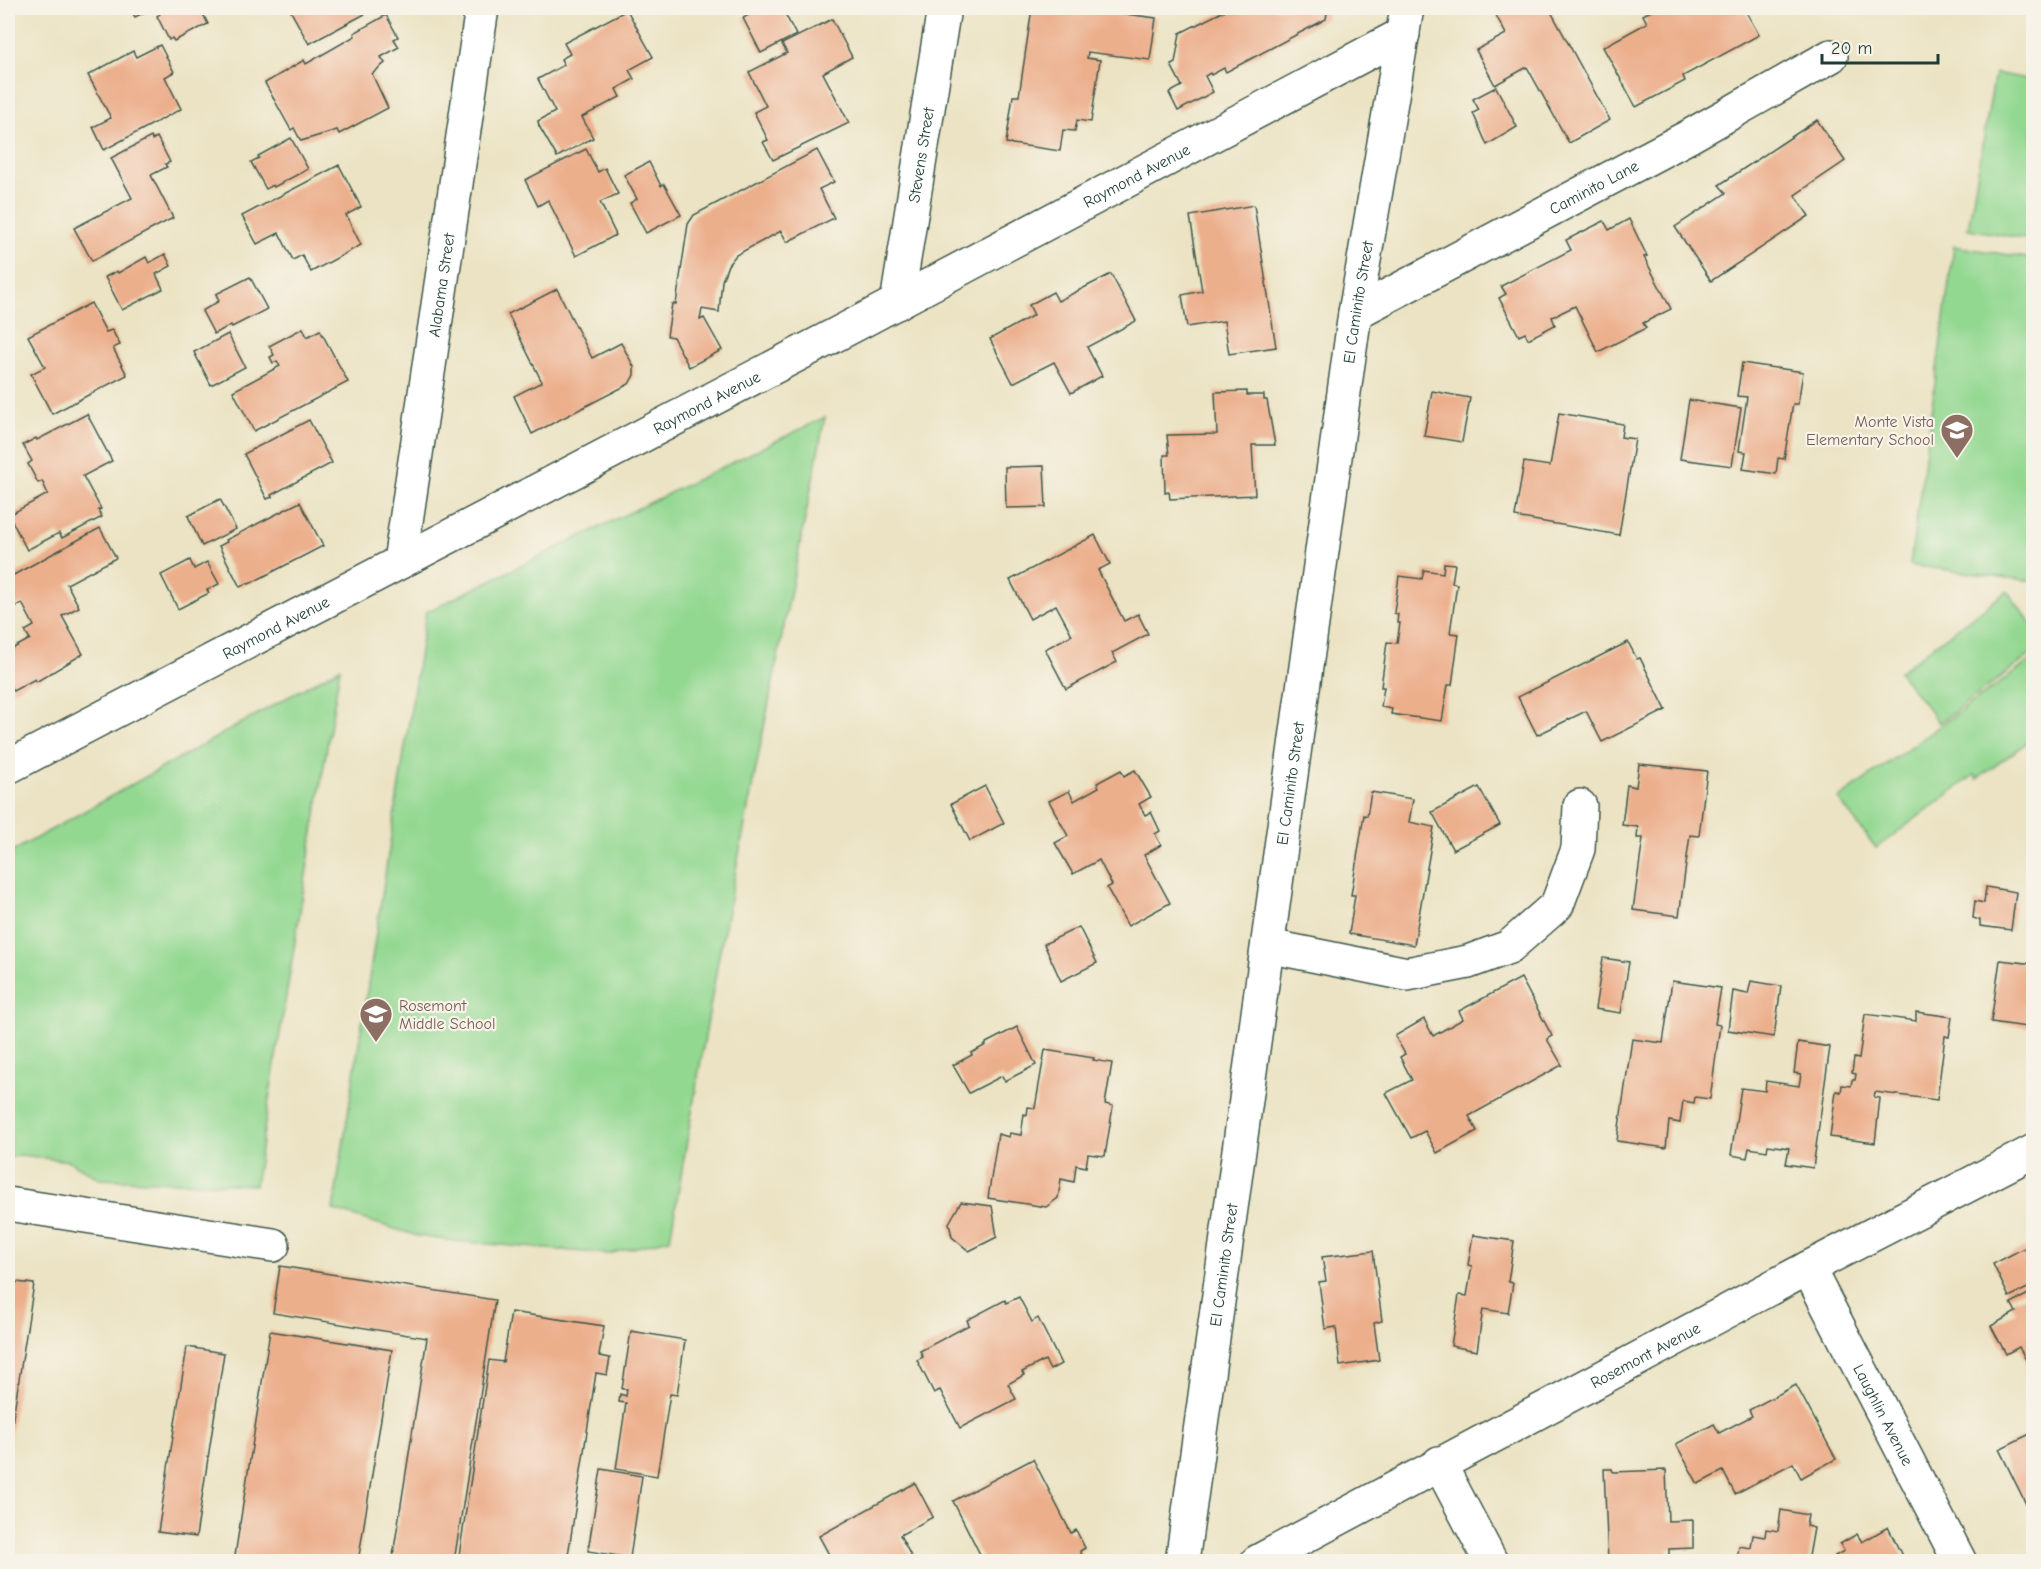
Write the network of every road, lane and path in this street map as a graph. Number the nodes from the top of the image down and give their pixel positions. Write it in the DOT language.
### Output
graph roads {
  1 [pos="482,8"];
  2 [pos="944,8"];
  3 [pos="1405,21"];
  4 [pos="1831,56"];
  5 [pos="897,303"];
  6 [pos="1355,313"];
  7 [pos="400,562"];
  8 [pos="8,767"];
  9 [pos="1580,806"];
  10 [pos="1268,946"];
  11 [pos="2034,1151"];
  12 [pos="8,1204"];
  13 [pos="273,1245"];
  14 [pos="1808,1268"];
  15 [pos="1439,1463"];
  16 [pos="1182,1562"];
  17 [pos="1257,1562"];
  18 [pos="1491,1562"];
  19 [pos="1960,1562"];
  1 -- 7 [label="street, Alabama Street"];
  2 -- 5 [label="street, Stevens Street"];
  3 -- 5 [label="street, Raymond Avenue"];
  3 -- 6 [label="street, El Caminito Street"];
  4 -- 6 [label="street, Caminito Lane"];
  5 -- 7 [label="street, Raymond Avenue"];
  6 -- 10 [label="street, El Caminito Street"];
  7 -- 8 [label="street, Raymond Avenue"];
  9 -- 10 [label="street"];
  10 -- 16 [label="street, El Caminito Street"];
  11 -- 14 [label="street, Rosemont Avenue"];
  12 -- 13 [label="street"];
  14 -- 15 [label="street, Rosemont Avenue"];
  14 -- 19 [label="street, Laughlin Avenue"];
  15 -- 17 [label="street, Rosemont Avenue"];
  15 -- 18 [label="street"];
}
